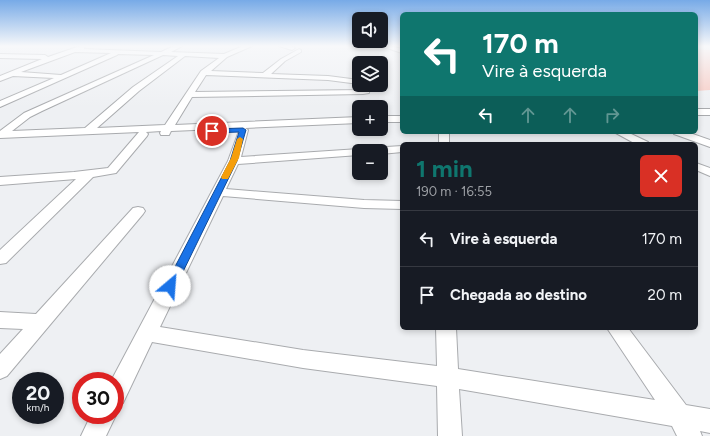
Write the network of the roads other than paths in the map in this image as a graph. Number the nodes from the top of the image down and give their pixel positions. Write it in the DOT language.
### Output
graph roads {
  1 [pos="30,66"];
  2 [pos="85,66"];
  3 [pos="134,66"];
  4 [pos="167,66"];
  5 [pos="212,66"];
  6 [pos="275,66"];
  7 [pos="204,73"];
  8 [pos="11,74"];
  9 [pos="62,76"];
  10 [pos="264,76"];
  11 [pos="0,79"];
  12 [pos="352,81"];
  13 [pos="364,92"];
  14 [pos="190,95"];
  15 [pos="0,104"];
  16 [pos="710,107"];
  17 [pos="698,108"];
  18 [pos="698,112"];
  19 [pos="710,112"];
  20 [pos="388,119"];
  21 [pos="400,119"];
  22 [pos="352,121"];
  23 [pos="319,124"];
  24 [pos="400,124"];
  25 [pos="352,125"];
  26 [pos="388,125"];
  27 [pos="243,130"];
  28 [pos="167,131"];
  29 [pos="87,132"];
  30 [pos="143,134"];
  31 [pos="623,134"];
  32 [pos="683,134"];
  33 [pos="0,136"];
  34 [pos="640,142"];
  35 [pos="710,144"];
  36 [pos="400,149"];
  37 [pos="388,150"];
  38 [pos="352,153"];
  39 [pos="234,161"];
  40 [pos="698,167"];
  41 [pos="710,172"];
  42 [pos="89,174"];
  43 [pos="14,179"];
  44 [pos="0,181"];
  45 [pos="0,190"];
  46 [pos="218,192"];
  47 [pos="400,205"];
  48 [pos="138,211"];
  49 [pos="0,258"];
  50 [pos="0,320"];
  51 [pos="41,322"];
  52 [pos="446,330"];
  53 [pos="618,330"];
  54 [pos="147,333"];
  55 [pos="0,369"];
  56 [pos="448,377"];
  57 [pos="124,378"];
  58 [pos="710,421"];
  59 [pos="99,424"];
  60 [pos="685,426"];
  61 [pos="93,436"];
  62 [pos="450,436"];
  1 -- 8 [label="street"];
  2 -- 9 [label="street"];
  3 -- 33 [label="street"];
  4 -- 29 [label="street"];
  5 -- 7 [label="street"];
  6 -- 10 [label="street"];
  7 -- 10 [label="street"];
  7 -- 14 [label="street"];
  8 -- 9 [label="street"];
  8 -- 11 [label="street"];
  9 -- 15 [label="street"];
  10 -- 12 [label="street"];
  13 -- 14 [label="street"];
  14 -- 28 [label="street"];
  16 -- 17 [label="street"];
  18 -- 19 [label="street"];
  20 -- 21 [label="street"];
  22 -- 23 [label="street"];
  23 -- 25 [label="street"];
  23 -- 27 [label="street"];
  23 -- 28 [label="street"];
  24 -- 26 [label="street"];
  27 -- 28 [label="street"];
  27 -- 39 [label="street"];
  28 -- 29 [label="street"];
  28 -- 30 [label="street"];
  29 -- 33 [label="street"];
  30 -- 33 [label="street"];
  30 -- 42 [label="street"];
  31 -- 34 [label="street"];
  32 -- 35 [label="street"];
  36 -- 37 [label="street"];
  38 -- 39 [label="street"];
  39 -- 46 [label="street"];
  40 -- 41 [label="street"];
  42 -- 43 [label="street"];
  42 -- 49 [label="street"];
  43 -- 44 [label="street"];
  43 -- 45 [label="street"];
  46 -- 47 [label="street"];
  46 -- 54 [label="street"];
  48 -- 51 [label="street"];
  50 -- 51 [label="street"];
  51 -- 55 [label="street"];
  52 -- 56 [label="street"];
  53 -- 60 [label="street"];
  54 -- 56 [label="street"];
  54 -- 57 [label="street"];
  56 -- 60 [label="street"];
  56 -- 62 [label="street"];
  58 -- 60 [label="street"];
  59 -- 61 [label="street"];
}
